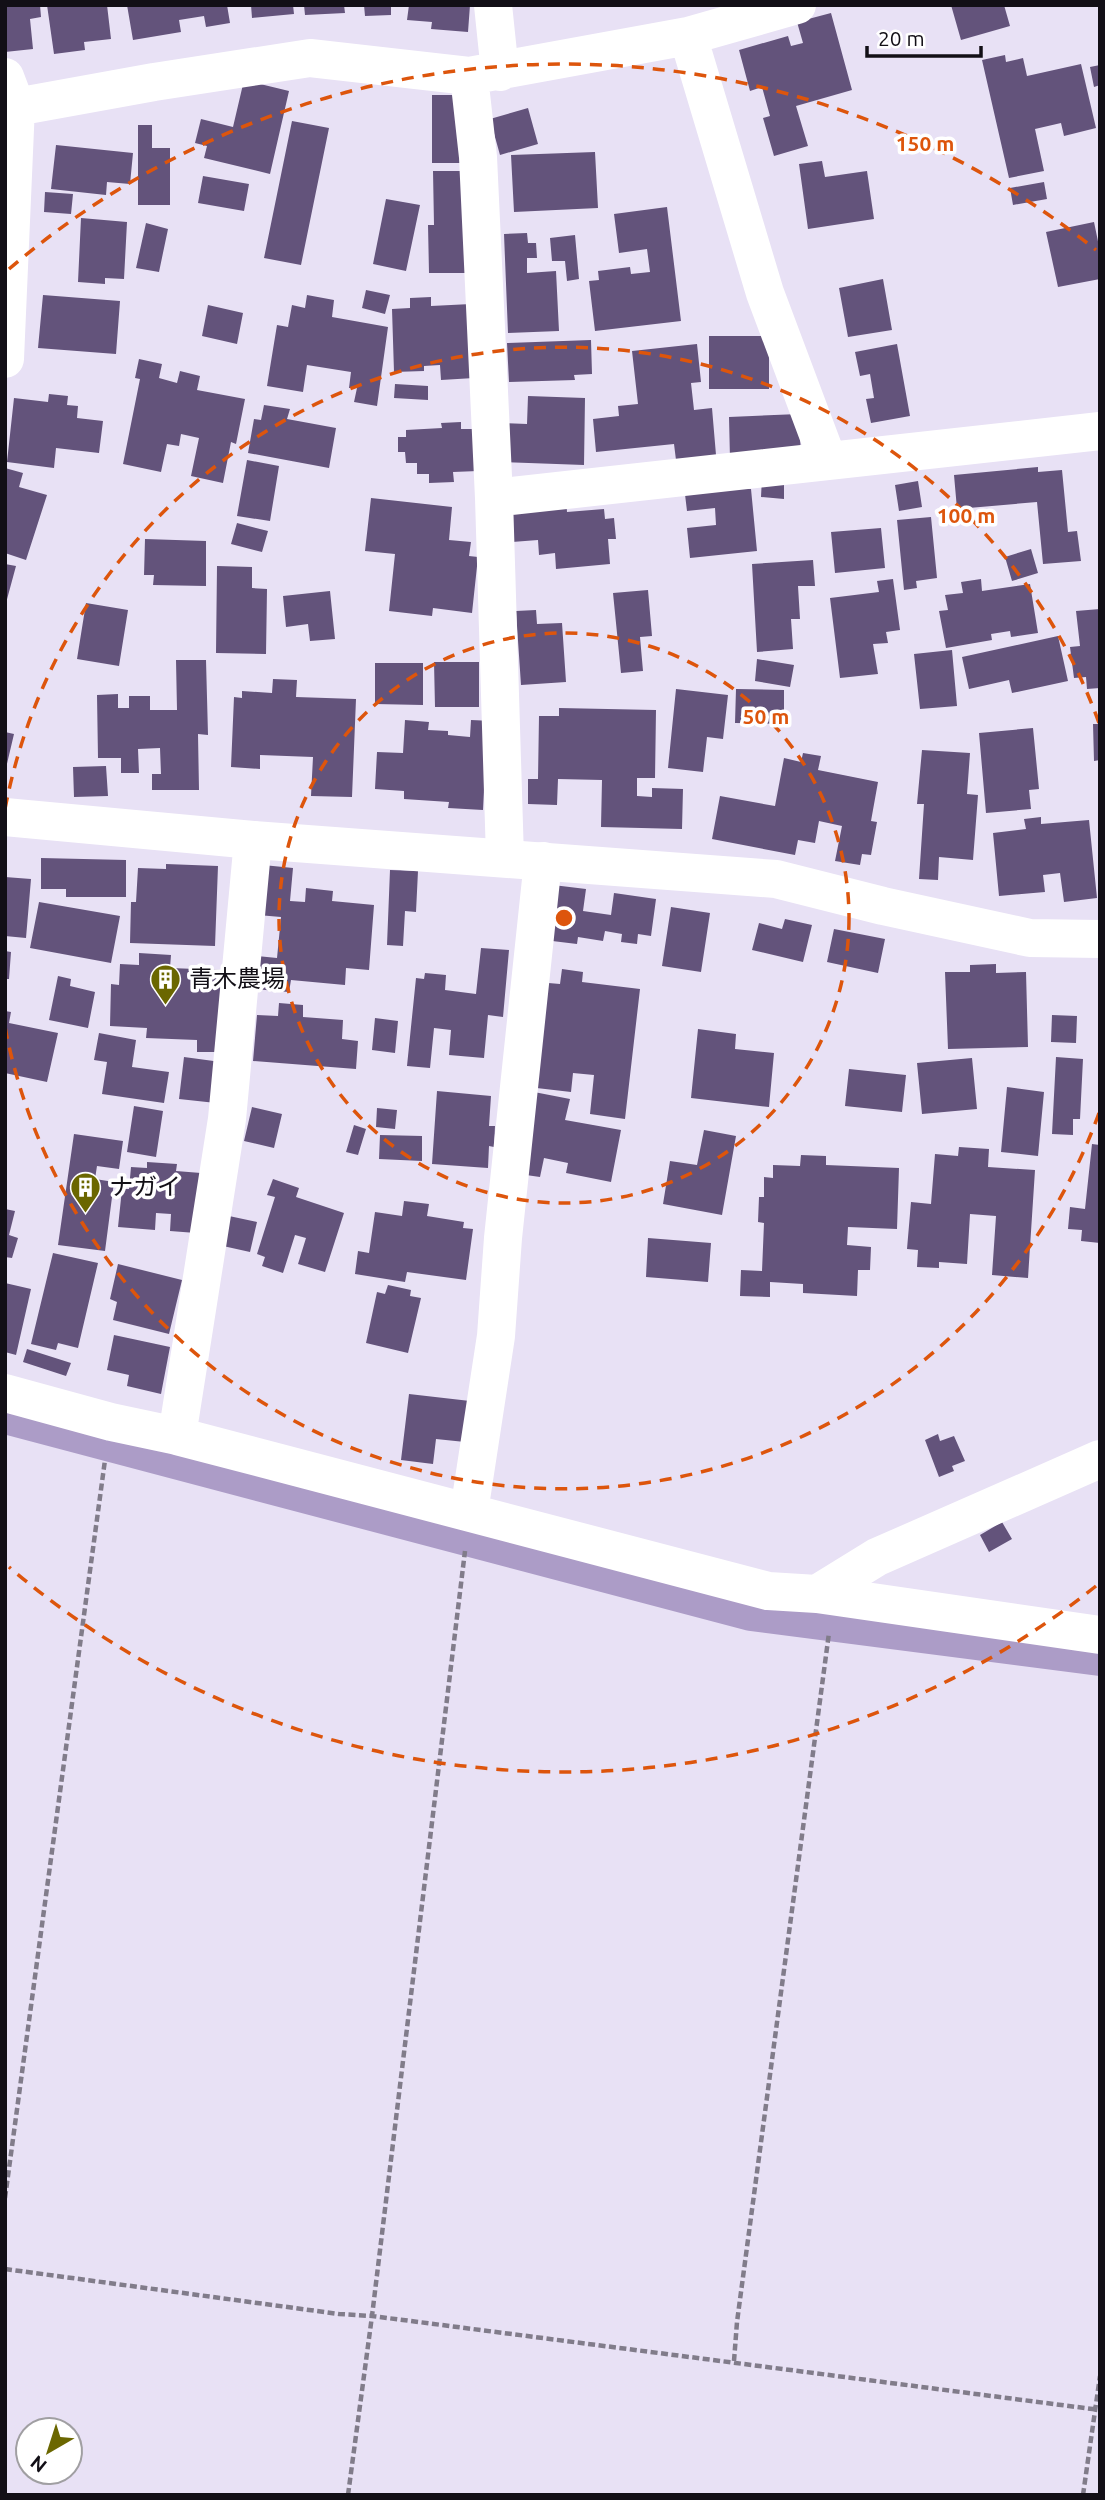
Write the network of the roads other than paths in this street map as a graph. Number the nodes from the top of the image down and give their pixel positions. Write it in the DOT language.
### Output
graph roads {
  1 [pos="493,5"];
  2 [pos="797,5"];
  3 [pos="688,36"];
  4 [pos="485,74"];
  5 [pos="9,98"];
  6 [pos="5,359"];
  7 [pos="1100,431"];
  8 [pos="828,461"];
  9 [pos="494,498"];
  10 [pos="5,817"];
  11 [pos="253,840"];
  12 [pos="505,858"];
  13 [pos="543,861"];
  14 [pos="1100,939"];
  15 [pos="5,1393"];
  16 [pos="177,1436"];
  17 [pos="1100,1459"];
  18 [pos="469,1513"];
  19 [pos="825,1595"];
  20 [pos="1100,1635"];
  1 -- 4 [label="street"];
  2 -- 3 [label="street"];
  3 -- 4 [label="street"];
  3 -- 8 [label="street"];
  4 -- 5 [label="street"];
  4 -- 9 [label="street"];
  5 -- 6 [label="street"];
  7 -- 8 [label="street"];
  8 -- 9 [label="street"];
  9 -- 12 [label="street"];
  10 -- 11 [label="street"];
  11 -- 12 [label="street"];
  11 -- 16 [label="street"];
  12 -- 13 [label="street"];
  13 -- 14 [label="street"];
  13 -- 18 [label="street"];
  15 -- 16 [label="street"];
  16 -- 18 [label="street"];
  17 -- 19 [label="street"];
  18 -- 19 [label="street"];
  19 -- 20 [label="street"];
}
